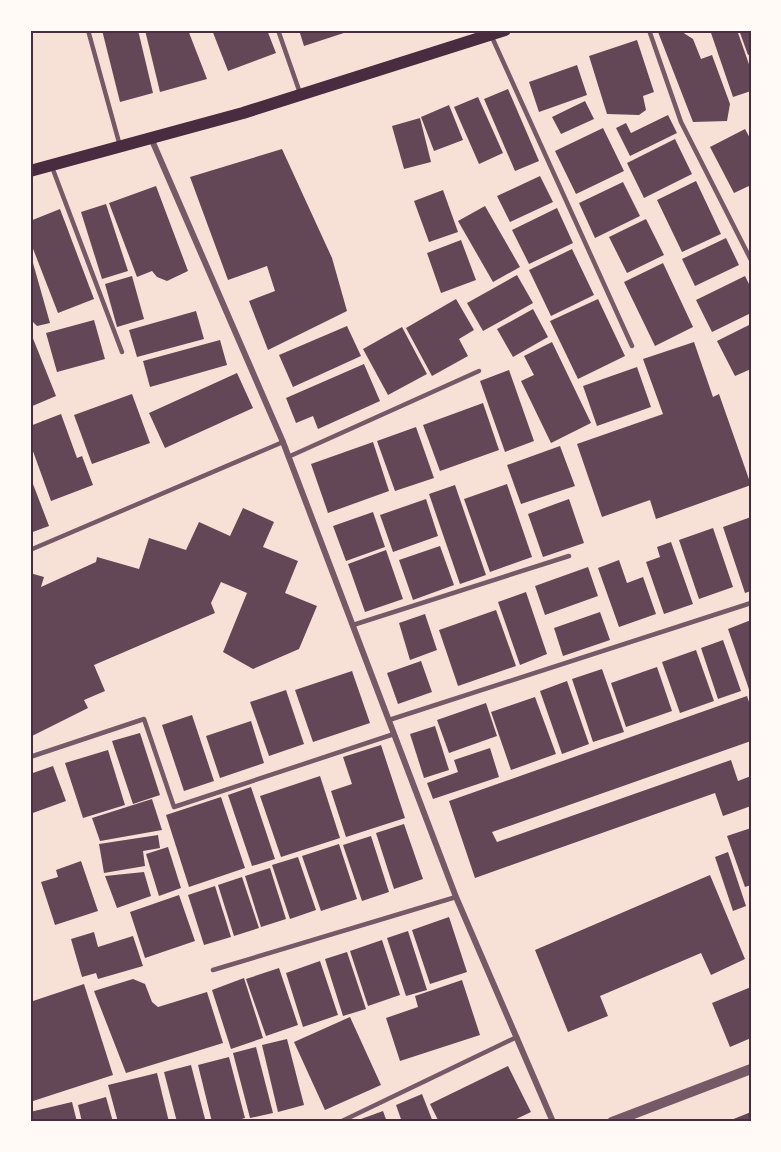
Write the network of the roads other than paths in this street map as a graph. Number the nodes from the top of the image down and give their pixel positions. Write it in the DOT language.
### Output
graph roads {
  1 [pos="88,30"];
  2 [pos="278,30"];
  3 [pos="506,30"];
  4 [pos="649,30"];
  5 [pos="490,35"];
  6 [pos="301,96"];
  7 [pos="151,138"];
  8 [pos="120,146"];
  9 [pos="51,165"];
  10 [pos="30,171"];
  11 [pos="751,260"];
  12 [pos="632,346"];
  13 [pos="122,352"];
  14 [pos="479,371"];
  15 [pos="283,442"];
  16 [pos="288,457"];
  17 [pos="30,550"];
  18 [pos="569,556"];
  19 [pos="751,603"];
  20 [pos="353,625"];
  21 [pos="389,720"];
  22 [pos="394,734"];
  23 [pos="30,757"];
  24 [pos="456,897"];
  25 [pos="213,970"];
  26 [pos="516,1037"];
  27 [pos="751,1069"];
  28 [pos="340,1122"];
  29 [pos="553,1122"];
  30 [pos="612,1122"];
  1 -- 8 [label="lane"];
  2 -- 6 [label="lane"];
  3 -- 5 [label="main road"];
  4 -- 11 [label="lane"];
  5 -- 6 [label="main road"];
  5 -- 12 [label="lane"];
  6 -- 7 [label="main road"];
  7 -- 8 [label="main road"];
  7 -- 15 [label="street"];
  8 -- 9 [label="main road"];
  9 -- 10 [label="main road"];
  9 -- 13 [label="lane"];
  14 -- 16 [label="lane"];
  15 -- 16 [label="street"];
  15 -- 17 [label="lane"];
  16 -- 20 [label="street"];
  18 -- 20 [label="lane"];
  19 -- 21 [label="lane"];
  20 -- 21 [label="street"];
  21 -- 22 [label="street"];
  22 -- 23 [label="lane"];
  22 -- 24 [label="street"];
  24 -- 25 [label="lane"];
  24 -- 26 [label="street"];
  26 -- 28 [label="lane"];
  26 -- 29 [label="street"];
  27 -- 30 [label="street"];
}
